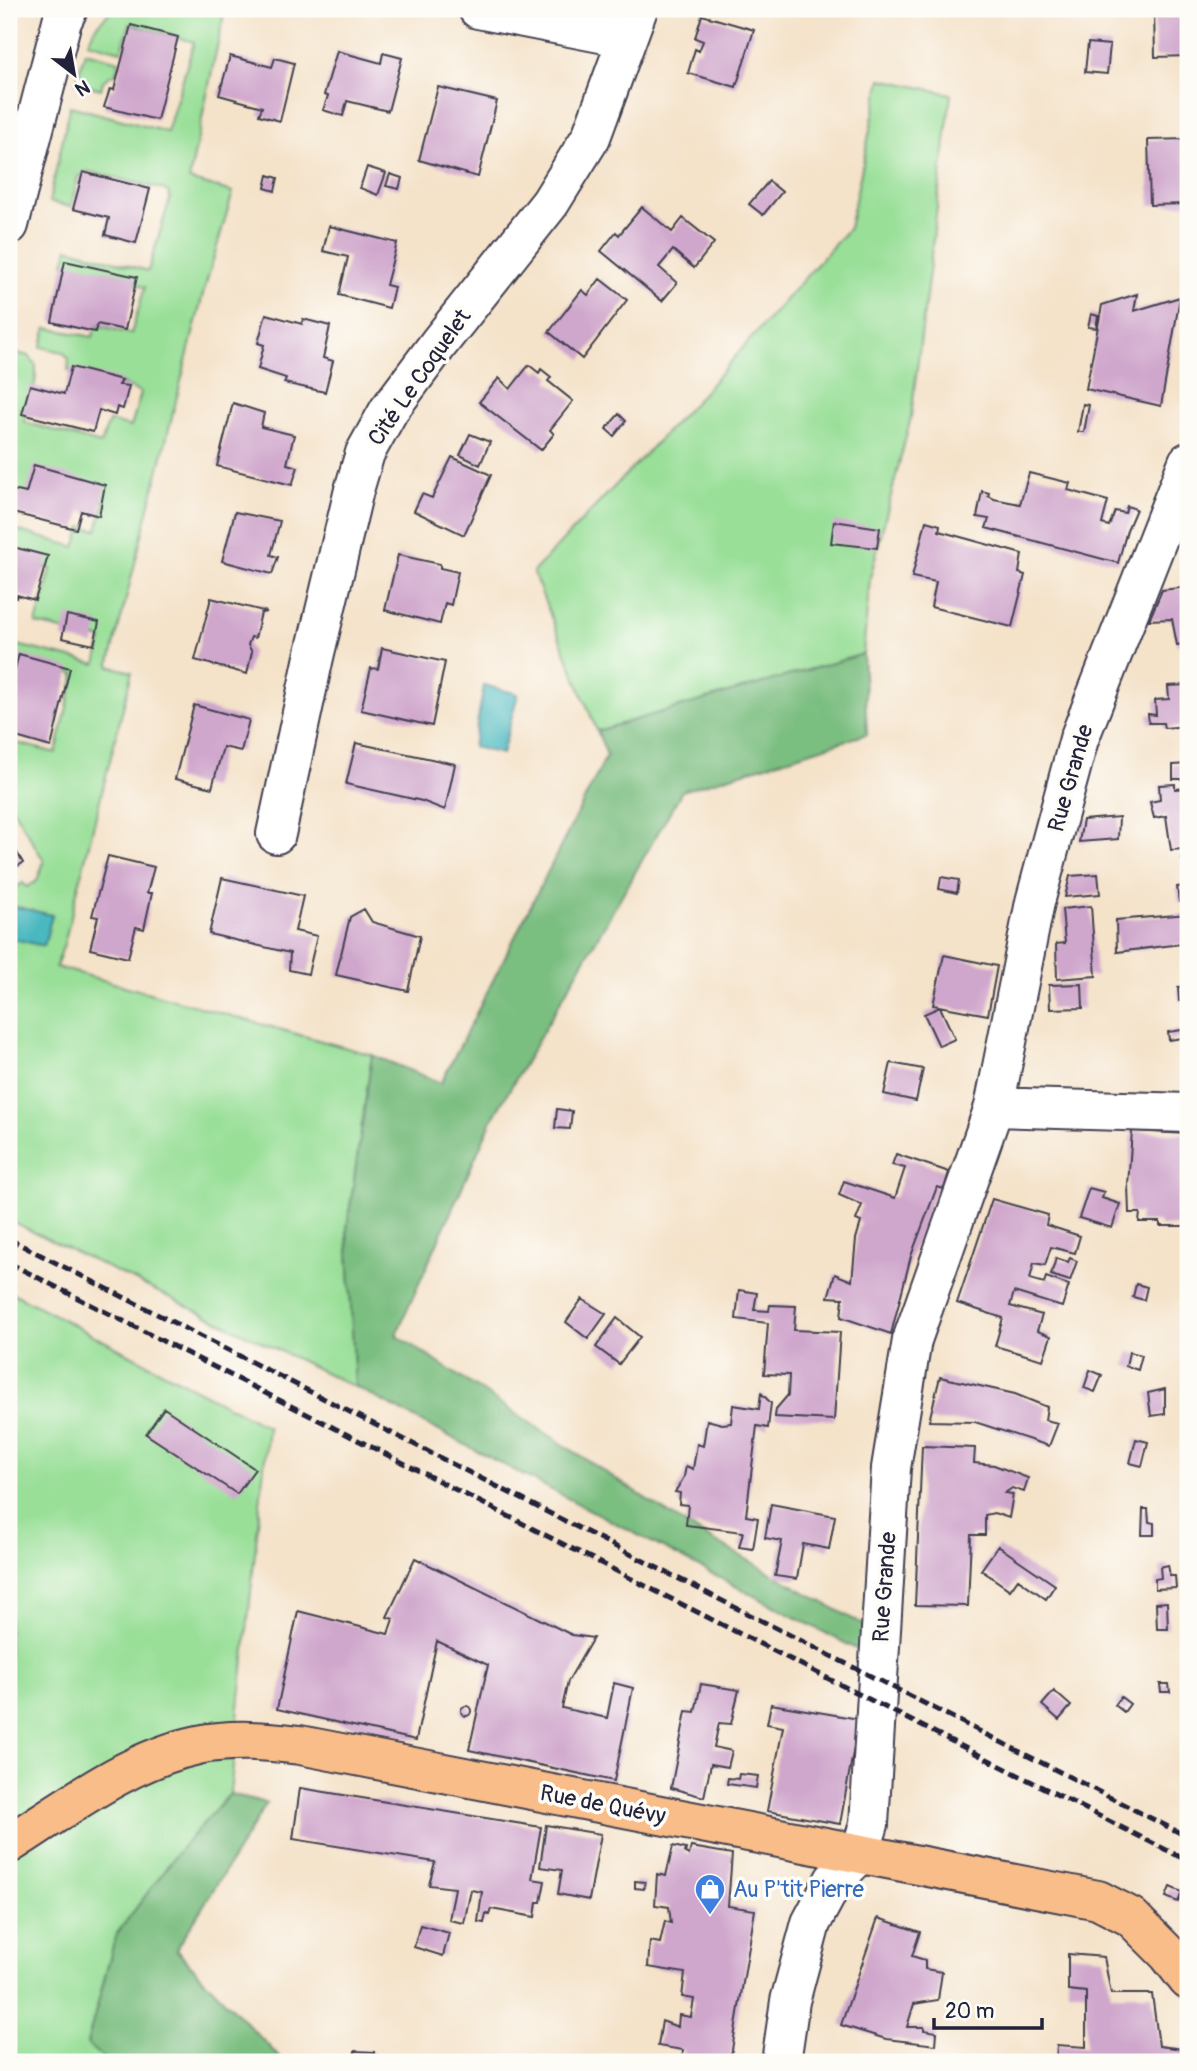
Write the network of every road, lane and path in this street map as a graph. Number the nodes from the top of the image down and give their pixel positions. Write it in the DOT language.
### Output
graph roads {
  1 [pos="68,9"];
  2 [pos="478,9"];
  3 [pos="632,23"];
  4 [pos="9,225"];
  5 [pos="1188,462"];
  6 [pos="276,834"];
  7 [pos="994,1107"];
  8 [pos="1188,1114"];
  9 [pos="9,1844"];
  10 [pos="860,1854"];
  11 [pos="1188,1980"];
  12 [pos="781,2062"];
  1 -- 4 [label="street"];
  2 -- 3 [label="street, Cité Le Coquelet"];
  3 -- 6 [label="street, Cité Le Coquelet"];
  5 -- 7 [label="street, Rue Grande"];
  7 -- 8 [label="street"];
  7 -- 10 [label="street, Rue Grande"];
  9 -- 10 [label="main road, Rue de Quévy"];
  10 -- 11 [label="main road, Rue de Quévy"];
  10 -- 12 [label="street, Rue Grande"];
}
